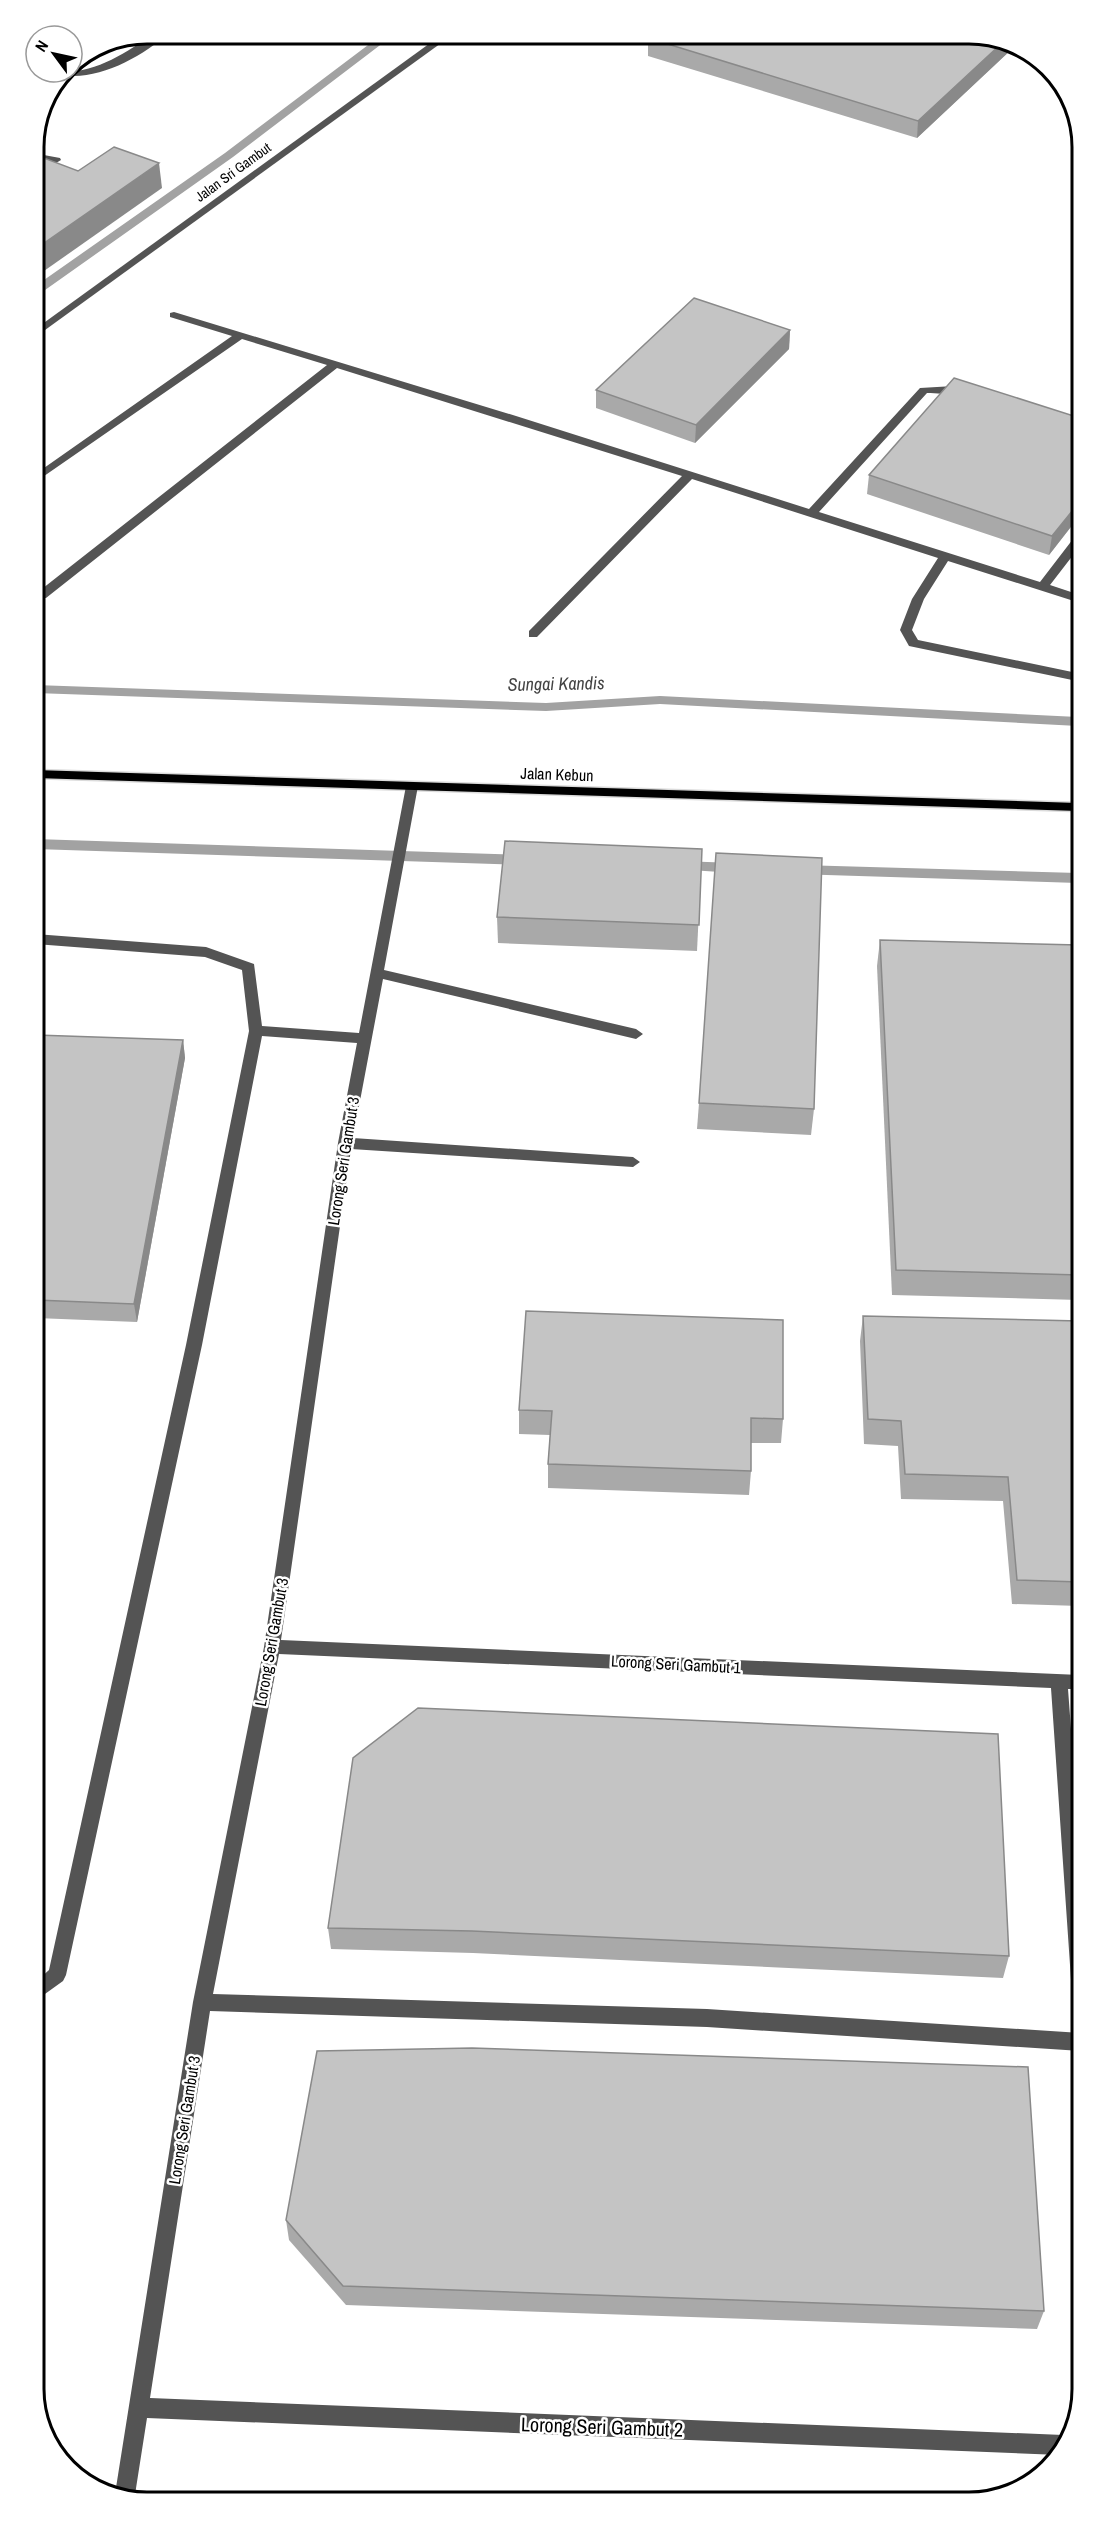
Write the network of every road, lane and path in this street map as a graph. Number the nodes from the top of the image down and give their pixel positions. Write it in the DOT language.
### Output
graph roads {
  1 [pos="145,44"];
  2 [pos="435,44"];
  3 [pos="84,76"];
  4 [pos="44,158"];
  5 [pos="56,160"];
  6 [pos="174,315"];
  7 [pos="44,327"];
  8 [pos="241,335"];
  9 [pos="335,364"];
  10 [pos="976,396"];
  11 [pos="44,473"];
  12 [pos="690,475"];
  13 [pos="811,514"];
  14 [pos="1072,548"];
  15 [pos="945,556"];
  16 [pos="1042,587"];
  17 [pos="44,593"];
  18 [pos="1072,596"];
  19 [pos="533,634"];
  20 [pos="1072,676"];
  21 [pos="44,774"];
  22 [pos="412,786"];
  23 [pos="1072,807"];
  24 [pos="44,940"];
  25 [pos="378,973"];
  26 [pos="256,1031"];
  27 [pos="636,1034"];
  28 [pos="363,1038"];
  29 [pos="345,1143"];
  30 [pos="633,1162"];
  31 [pos="272,1647"];
  32 [pos="1059,1681"];
  33 [pos="1072,1682"];
  34 [pos="1072,1866"];
  35 [pos="44,1986"];
  36 [pos="202,2002"];
  37 [pos="1072,2041"];
  38 [pos="140,2408"];
  39 [pos="1055,2445"];
  40 [pos="126,2491"];
  1 -- 3 [label="street"];
  2 -- 7 [label="street, Jalan Sri Gambut"];
  4 -- 5 [label="street"];
  6 -- 8 [label="street"];
  8 -- 9 [label="street"];
  8 -- 11 [label="street"];
  9 -- 12 [label="street"];
  9 -- 17 [label="street"];
  10 -- 13 [label="street"];
  12 -- 13 [label="street"];
  12 -- 19 [label="street"];
  13 -- 15 [label="street"];
  14 -- 16 [label="street"];
  15 -- 16 [label="street"];
  15 -- 20 [label="street"];
  16 -- 18 [label="street"];
  21 -- 22 [label="main road, Jalan Kebun"];
  22 -- 23 [label="main road, Jalan Kebun"];
  22 -- 25 [label="street, Lorong Seri Gambut 3"];
  24 -- 26 [label="street"];
  25 -- 27 [label="street"];
  25 -- 28 [label="street, Lorong Seri Gambut 3"];
  26 -- 28 [label="street"];
  26 -- 35 [label="street"];
  28 -- 29 [label="street, Lorong Seri Gambut 3"];
  29 -- 30 [label="street"];
  29 -- 31 [label="street, Lorong Seri Gambut 3"];
  31 -- 32 [label="street, Lorong Seri Gambut 1"];
  31 -- 36 [label="street, Lorong Seri Gambut 3"];
  32 -- 33 [label="street, Lorong Seri Gambut 1"];
  32 -- 34 [label="street"];
  36 -- 37 [label="street"];
  36 -- 38 [label="street, Lorong Seri Gambut 3"];
  38 -- 39 [label="street, Lorong Seri Gambut 2"];
  38 -- 40 [label="street, Lorong Seri Gambut 3"];
}
